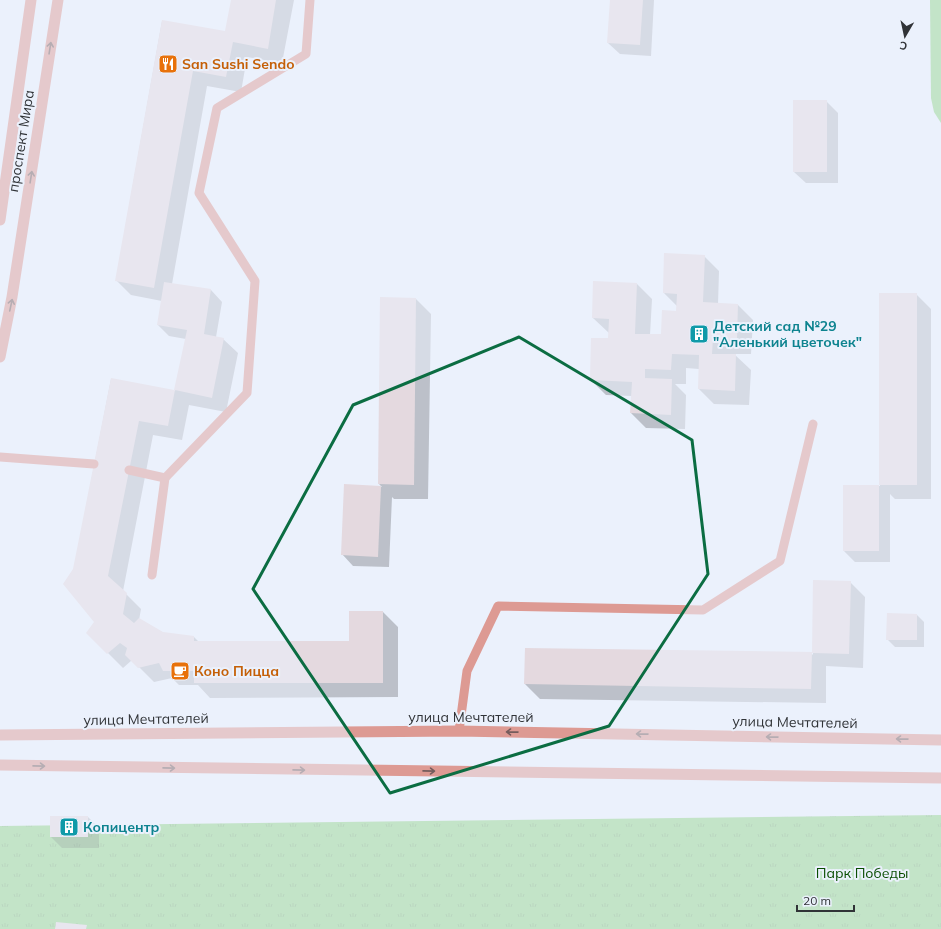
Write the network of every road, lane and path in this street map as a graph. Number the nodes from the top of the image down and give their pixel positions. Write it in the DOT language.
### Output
graph roads {
  1 [pos="31,0"];
  2 [pos="58,0"];
  3 [pos="310,0"];
  4 [pos="0,220"];
  5 [pos="0,357"];
  6 [pos="812,424"];
  7 [pos="0,456"];
  8 [pos="94,464"];
  9 [pos="129,470"];
  10 [pos="165,478"];
  11 [pos="152,575"];
  12 [pos="459,731"];
  13 [pos="0,735"];
  14 [pos="941,740"];
  15 [pos="0,766"];
  16 [pos="941,778"];
  1 -- 4 [label="street, проспект Мира"];
  5 -- 2 [label="street, проспект Мира, one-way"];
  3 -- 10 [label="lane"];
  6 -- 12 [label="lane"];
  7 -- 8 [label="lane"];
  9 -- 10 [label="lane"];
  10 -- 11 [label="lane"];
  12 -- 13 [label="street, улица Мечтателей"];
  14 -- 12 [label="street, улица Мечтателей, one-way"];
  15 -- 16 [label="street, one-way"];
}
